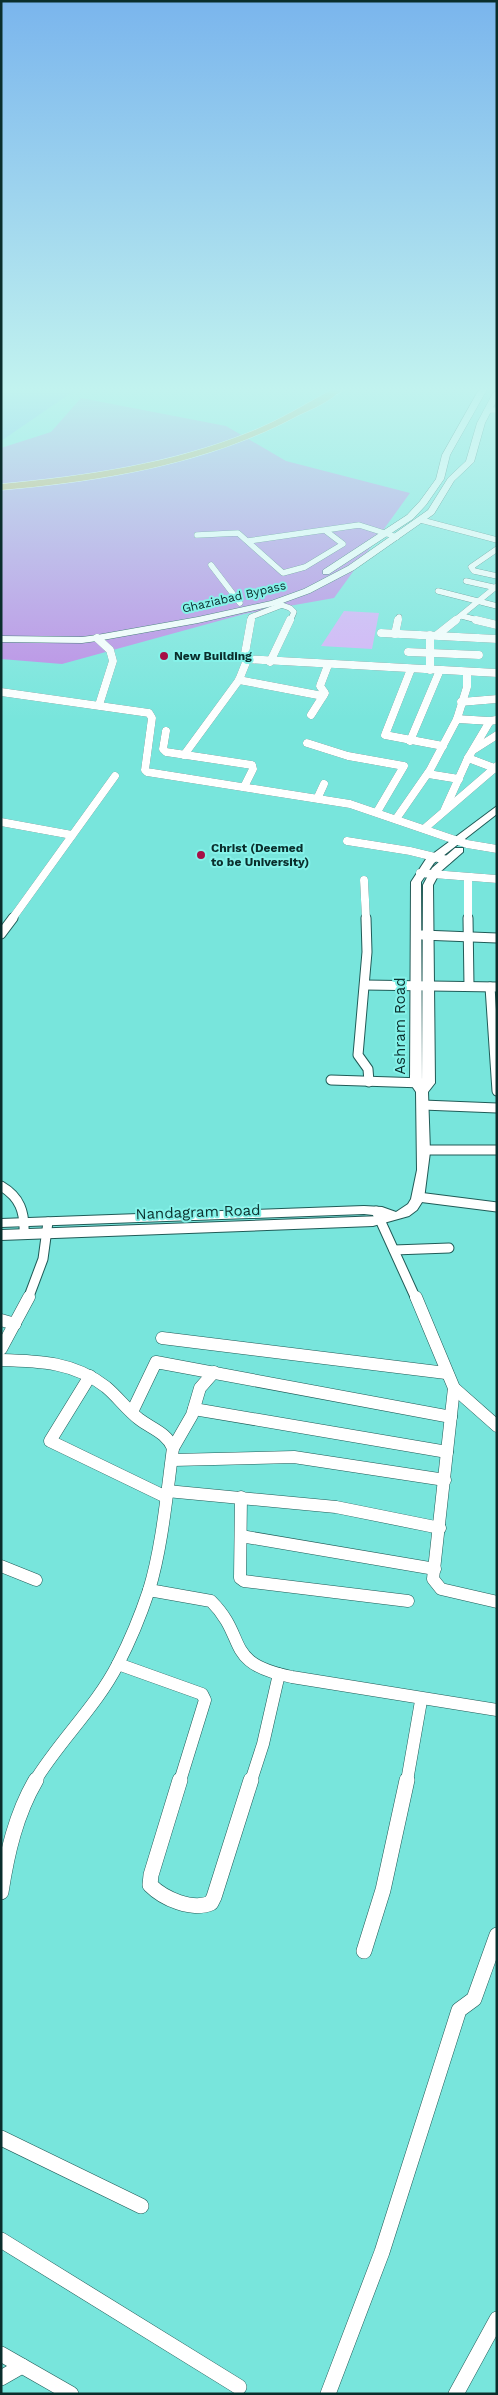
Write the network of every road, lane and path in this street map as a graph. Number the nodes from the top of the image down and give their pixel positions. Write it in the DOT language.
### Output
graph roads {
  1 [pos="427,498"];
  2 [pos="440,498"];
  3 [pos="420,520"];
  4 [pos="326,531"];
  5 [pos="385,533"];
  6 [pos="197,534"];
  7 [pos="397,537"];
  8 [pos="497,540"];
  9 [pos="248,541"];
  10 [pos="497,549"];
  11 [pos="211,565"];
  12 [pos="497,576"];
  13 [pos="466,581"];
  14 [pos="496,587"];
  15 [pos="438,591"];
  16 [pos="478,601"];
  17 [pos="240,603"];
  18 [pos="278,604"];
  19 [pos="497,606"];
  20 [pos="462,616"];
  21 [pos="399,617"];
  22 [pos="497,625"];
  23 [pos="1,632"];
  24 [pos="381,633"];
  25 [pos="395,634"];
  26 [pos="434,635"];
  27 [pos="97,638"];
  28 [pos="1,639"];
  29 [pos="497,639"];
  30 [pos="408,652"];
  31 [pos="430,653"];
  32 [pos="479,655"];
  33 [pos="247,660"];
  34 [pos="270,662"];
  35 [pos="328,665"];
  36 [pos="411,669"];
  37 [pos="430,670"];
  38 [pos="440,670"];
  39 [pos="467,672"];
  40 [pos="497,673"];
  41 [pos="239,680"];
  42 [pos="1,692"];
  43 [pos="323,696"];
  44 [pos="497,699"];
  45 [pos="461,702"];
  46 [pos="99,705"];
  47 [pos="311,715"];
  48 [pos="456,719"];
  49 [pos="492,721"];
  50 [pos="497,727"];
  51 [pos="166,731"];
  52 [pos="497,735"];
  53 [pos="410,740"];
  54 [pos="307,743"];
  55 [pos="443,746"];
  56 [pos="472,751"];
  57 [pos="184,755"];
  58 [pos="468,758"];
  59 [pos="496,768"];
  60 [pos="428,774"];
  61 [pos="115,776"];
  62 [pos="459,779"];
  63 [pos="324,784"];
  64 [pos="244,786"];
  65 [pos="318,797"];
  66 [pos="497,809"];
  67 [pos="445,810"];
  68 [pos="377,812"];
  69 [pos="396,819"];
  70 [pos="497,820"];
  71 [pos="1,822"];
  72 [pos="425,828"];
  73 [pos="72,835"];
  74 [pos="347,841"];
  75 [pos="463,842"];
  76 [pos="497,848"];
  77 [pos="441,858"];
  78 [pos="420,873"];
  79 [pos="432,875"];
  80 [pos="468,878"];
  81 [pos="364,880"];
  82 [pos="497,880"];
  83 [pos="1,934"];
  84 [pos="416,935"];
  85 [pos="428,935"];
  86 [pos="468,938"];
  87 [pos="497,938"];
  88 [pos="365,986"];
  89 [pos="470,986"];
  90 [pos="415,987"];
  91 [pos="430,987"];
  92 [pos="494,987"];
  93 [pos="331,1080"];
  94 [pos="369,1082"];
  95 [pos="422,1091"];
  96 [pos="497,1091"];
  97 [pos="497,1108"];
  98 [pos="422,1150"];
  99 [pos="497,1150"];
  100 [pos="1,1186"];
  101 [pos="418,1197"];
  102 [pos="497,1207"];
  103 [pos="378,1216"];
  104 [pos="1,1224"];
  105 [pos="24,1228"];
  106 [pos="48,1228"];
  107 [pos="1,1235"];
  108 [pos="449,1248"];
  109 [pos="394,1250"];
  110 [pos="1,1320"];
  111 [pos="15,1324"];
  112 [pos="162,1338"];
  113 [pos="1,1349"];
  114 [pos="1,1360"];
  115 [pos="214,1372"];
  116 [pos="446,1373"];
  117 [pos="90,1376"];
  118 [pos="454,1388"];
  119 [pos="194,1409"];
  120 [pos="132,1412"];
  121 [pos="451,1416"];
  122 [pos="497,1426"];
  123 [pos="448,1452"];
  124 [pos="173,1454"];
  125 [pos="445,1480"];
  126 [pos="167,1494"];
  127 [pos="241,1497"];
  128 [pos="440,1528"];
  129 [pos="241,1536"];
  130 [pos="1,1566"];
  131 [pos="435,1569"];
  132 [pos="36,1580"];
  133 [pos="149,1590"];
  134 [pos="408,1601"];
  135 [pos="497,1602"];
  136 [pos="118,1664"];
  137 [pos="279,1674"];
  138 [pos="421,1701"];
  139 [pos="497,1710"];
  140 [pos="1,1892"];
  141 [pos="497,1935"];
  142 [pos="364,1951"];
  143 [pos="1,2138"];
  144 [pos="141,2206"];
  145 [pos="1,2240"];
  146 [pos="497,2319"];
  147 [pos="1,2354"];
  148 [pos="22,2366"];
  149 [pos="1,2378"];
  150 [pos="239,2387"];
  151 [pos="71,2394"];
  152 [pos="328,2394"];
  153 [pos="456,2394"];
  1 -- 5 [label="main road, Ghaziabad Bypass"];
  2 -- 3 [label="main road, Ghaziabad Bypass"];
  3 -- 7 [label="main road, Ghaziabad Bypass"];
  3 -- 8 [label="street"];
  4 -- 5 [label="street"];
  4 -- 9 [label="street"];
  4 -- 9 [label="street"];
  5 -- 7 [label="street"];
  5 -- 17 [label="main road, Ghaziabad Bypass"];
  6 -- 9 [label="street"];
  7 -- 18 [label="main road, Ghaziabad Bypass"];
  10 -- 12 [label="street"];
  11 -- 17 [label="street"];
  13 -- 14 [label="street"];
  14 -- 16 [label="street"];
  15 -- 16 [label="street"];
  16 -- 19 [label="street"];
  16 -- 20 [label="street"];
  17 -- 23 [label="main road, Ghaziabad Bypass"];
  18 -- 27 [label="main road, Ghaziabad Bypass"];
  18 -- 33 [label="street"];
  18 -- 34 [label="street"];
  20 -- 22 [label="street"];
  20 -- 26 [label="street"];
  21 -- 25 [label="street"];
  24 -- 25 [label="street"];
  25 -- 26 [label="street"];
  26 -- 29 [label="street"];
  26 -- 31 [label="street"];
  27 -- 28 [label="main road, Ghaziabad Bypass"];
  27 -- 46 [label="street"];
  30 -- 31 [label="street"];
  31 -- 32 [label="street"];
  31 -- 37 [label="street"];
  33 -- 34 [label="street"];
  33 -- 41 [label="street"];
  34 -- 35 [label="street"];
  35 -- 36 [label="street"];
  35 -- 43 [label="street"];
  36 -- 37 [label="street"];
  36 -- 53 [label="street"];
  37 -- 38 [label="street"];
  38 -- 39 [label="street"];
  38 -- 53 [label="street"];
  39 -- 40 [label="street"];
  39 -- 45 [label="street"];
  41 -- 43 [label="street"];
  41 -- 57 [label="street"];
  42 -- 46 [label="street"];
  43 -- 47 [label="street"];
  44 -- 45 [label="street"];
  45 -- 48 [label="street"];
  46 -- 64 [label="street"];
  48 -- 49 [label="street"];
  48 -- 55 [label="street"];
  49 -- 50 [label="street"];
  49 -- 56 [label="street"];
  51 -- 57 [label="street"];
  52 -- 56 [label="street"];
  53 -- 55 [label="street"];
  54 -- 68 [label="street"];
  55 -- 60 [label="street"];
  56 -- 58 [label="street"];
  57 -- 64 [label="street"];
  58 -- 59 [label="street"];
  58 -- 62 [label="street"];
  59 -- 67 [label="street"];
  60 -- 62 [label="street"];
  60 -- 69 [label="street"];
  61 -- 73 [label="street"];
  62 -- 67 [label="street"];
  63 -- 65 [label="street"];
  64 -- 65 [label="street"];
  65 -- 68 [label="street"];
  66 -- 75 [label="street, Ashram Road"];
  67 -- 72 [label="street"];
  68 -- 69 [label="street"];
  69 -- 72 [label="street"];
  70 -- 75 [label="street, Ashram Road"];
  71 -- 73 [label="street"];
  72 -- 75 [label="street"];
  73 -- 83 [label="street"];
  74 -- 77 [label="street"];
  75 -- 76 [label="street"];
  75 -- 77 [label="street, Ashram Road"];
  77 -- 78 [label="street, Ashram Road"];
  77 -- 79 [label="street, Ashram Road"];
  78 -- 79 [label="street"];
  78 -- 84 [label="street, Ashram Road"];
  79 -- 80 [label="street"];
  79 -- 85 [label="street, Ashram Road"];
  80 -- 82 [label="street"];
  80 -- 86 [label="street"];
  81 -- 88 [label="street"];
  84 -- 85 [label="street"];
  84 -- 90 [label="street, Ashram Road"];
  85 -- 86 [label="street"];
  85 -- 91 [label="street, Ashram Road"];
  86 -- 87 [label="street"];
  86 -- 89 [label="street"];
  88 -- 90 [label="street"];
  88 -- 94 [label="street"];
  89 -- 91 [label="street"];
  89 -- 92 [label="street"];
  90 -- 91 [label="street"];
  90 -- 95 [label="street, Ashram Road"];
  91 -- 95 [label="street, Ashram Road"];
  92 -- 96 [label="street"];
  93 -- 94 [label="street"];
  94 -- 95 [label="street"];
  95 -- 97 [label="street"];
  95 -- 98 [label="street"];
  98 -- 99 [label="street"];
  98 -- 101 [label="street"];
  100 -- 105 [label="street"];
  101 -- 102 [label="street"];
  101 -- 103 [label="street, Nandagram Road"];
  103 -- 106 [label="street, Nandagram Road"];
  103 -- 109 [label="street"];
  104 -- 105 [label="street, Nandagram Road"];
  105 -- 106 [label="street, Nandagram Road"];
  105 -- 107 [label="street, Nandagram Road"];
  106 -- 111 [label="street"];
  108 -- 109 [label="street"];
  109 -- 116 [label="street"];
  110 -- 111 [label="street"];
  111 -- 113 [label="street"];
  112 -- 116 [label="street"];
  114 -- 117 [label="street"];
  115 -- 119 [label="street"];
  115 -- 120 [label="street"];
  115 -- 121 [label="street"];
  116 -- 118 [label="street"];
  117 -- 120 [label="street"];
  117 -- 126 [label="street"];
  118 -- 121 [label="street"];
  118 -- 122 [label="street"];
  119 -- 123 [label="street"];
  119 -- 124 [label="street"];
  120 -- 124 [label="street"];
  121 -- 123 [label="street"];
  123 -- 125 [label="street"];
  124 -- 125 [label="street"];
  124 -- 126 [label="street"];
  125 -- 128 [label="street"];
  126 -- 127 [label="street"];
  126 -- 133 [label="street"];
  127 -- 128 [label="street"];
  127 -- 129 [label="street"];
  128 -- 131 [label="street"];
  129 -- 131 [label="street"];
  129 -- 134 [label="street"];
  130 -- 132 [label="street"];
  131 -- 135 [label="street"];
  133 -- 136 [label="street"];
  133 -- 137 [label="street"];
  136 -- 137 [label="street"];
  136 -- 140 [label="street"];
  137 -- 138 [label="street"];
  138 -- 139 [label="street"];
  138 -- 142 [label="street"];
  141 -- 152 [label="street"];
  143 -- 144 [label="street"];
  145 -- 150 [label="street"];
  146 -- 153 [label="street"];
  147 -- 148 [label="street"];
  148 -- 149 [label="street"];
  148 -- 151 [label="street"];
}
